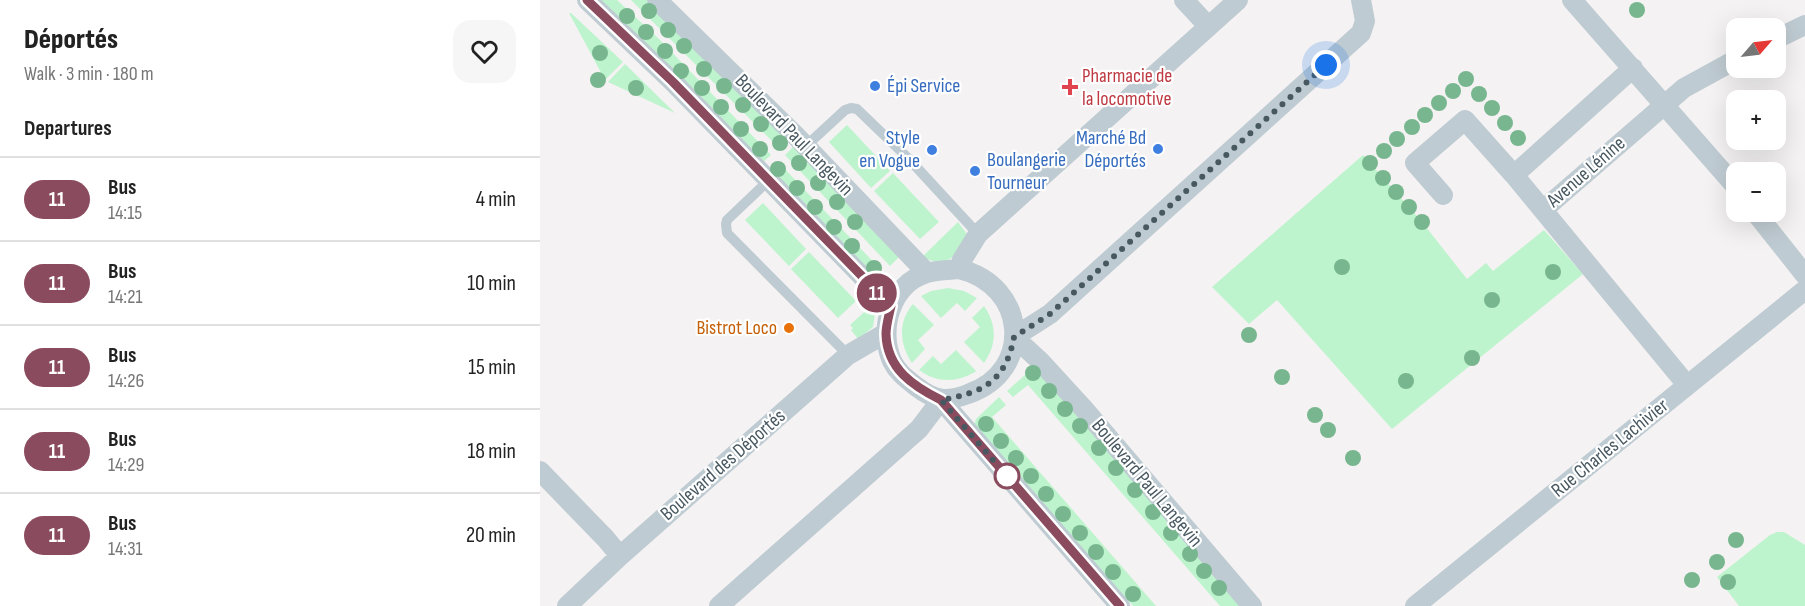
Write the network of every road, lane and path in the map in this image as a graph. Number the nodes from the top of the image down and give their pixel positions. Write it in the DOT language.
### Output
graph roads {
  1 [pos="587,0"];
  2 [pos="657,0"];
  3 [pos="1184,0"];
  4 [pos="1238,0"];
  5 [pos="1361,0"];
  6 [pos="1572,0"];
  7 [pos="1805,25"];
  8 [pos="1208,26"];
  9 [pos="1786,34"];
  10 [pos="1726,65"];
  11 [pos="1634,68"];
  12 [pos="1664,104"];
  13 [pos="806,146"];
  14 [pos="1514,175"];
  15 [pos="1726,175"];
  16 [pos="768,181"];
  17 [pos="1443,195"];
  18 [pos="1543,210"];
  19 [pos="1763,222"];
  20 [pos="978,234"];
  21 [pos="959,269"];
  22 [pos="927,273"];
  23 [pos="1805,275"];
  24 [pos="1805,290"];
  25 [pos="891,306"];
  26 [pos="886,333"];
  27 [pos="1014,337"];
  28 [pos="848,355"];
  29 [pos="1687,385"];
  30 [pos="941,400"];
  31 [pos="540,471"];
  32 [pos="620,556"];
  33 [pos="567,606"];
  34 [pos="719,606"];
  35 [pos="1120,606"];
  36 [pos="1252,606"];
  37 [pos="1415,606"];
  1 -- 16 [label="street"];
  2 -- 13 [label="street, Boulevard Paul Langevin"];
  3 -- 8 [label="street"];
  4 -- 8 [label="street"];
  5 -- 27 [label="street"];
  6 -- 11 [label="street"];
  7 -- 9 [label="street"];
  8 -- 20 [label="street"];
  10 -- 12 [label="street, Avenue Lénine"];
  11 -- 12 [label="street"];
  11 -- 14 [label="street"];
  12 -- 15 [label="street"];
  12 -- 18 [label="street, Avenue Lénine"];
  13 -- 20 [label="lane"];
  13 -- 22 [label="street, Boulevard Paul Langevin"];
  14 -- 17 [label="street, Avenue Lénine"];
  14 -- 18 [label="street, Avenue Lénine"];
  16 -- 25 [label="street"];
  16 -- 28 [label="lane"];
  18 -- 29 [label="street"];
  19 -- 23 [label="street"];
  20 -- 21 [label="street"];
  21 -- 22 [label="street"];
  21 -- 27 [label="street"];
  22 -- 25 [label="street"];
  24 -- 29 [label="street, Rue Charles Lachivier"];
  25 -- 26 [label="street"];
  26 -- 28 [label="street, Boulevard des Déportés"];
  26 -- 30 [label="street"];
  27 -- 30 [label="street"];
  27 -- 36 [label="street, Boulevard Paul Langevin"];
  28 -- 32 [label="street, Boulevard des Déportés"];
  29 -- 37 [label="street, Rue Charles Lachivier"];
  30 -- 34 [label="street"];
  30 -- 35 [label="street"];
  31 -- 32 [label="street"];
  32 -- 33 [label="street, Boulevard des Déportés"];
}
